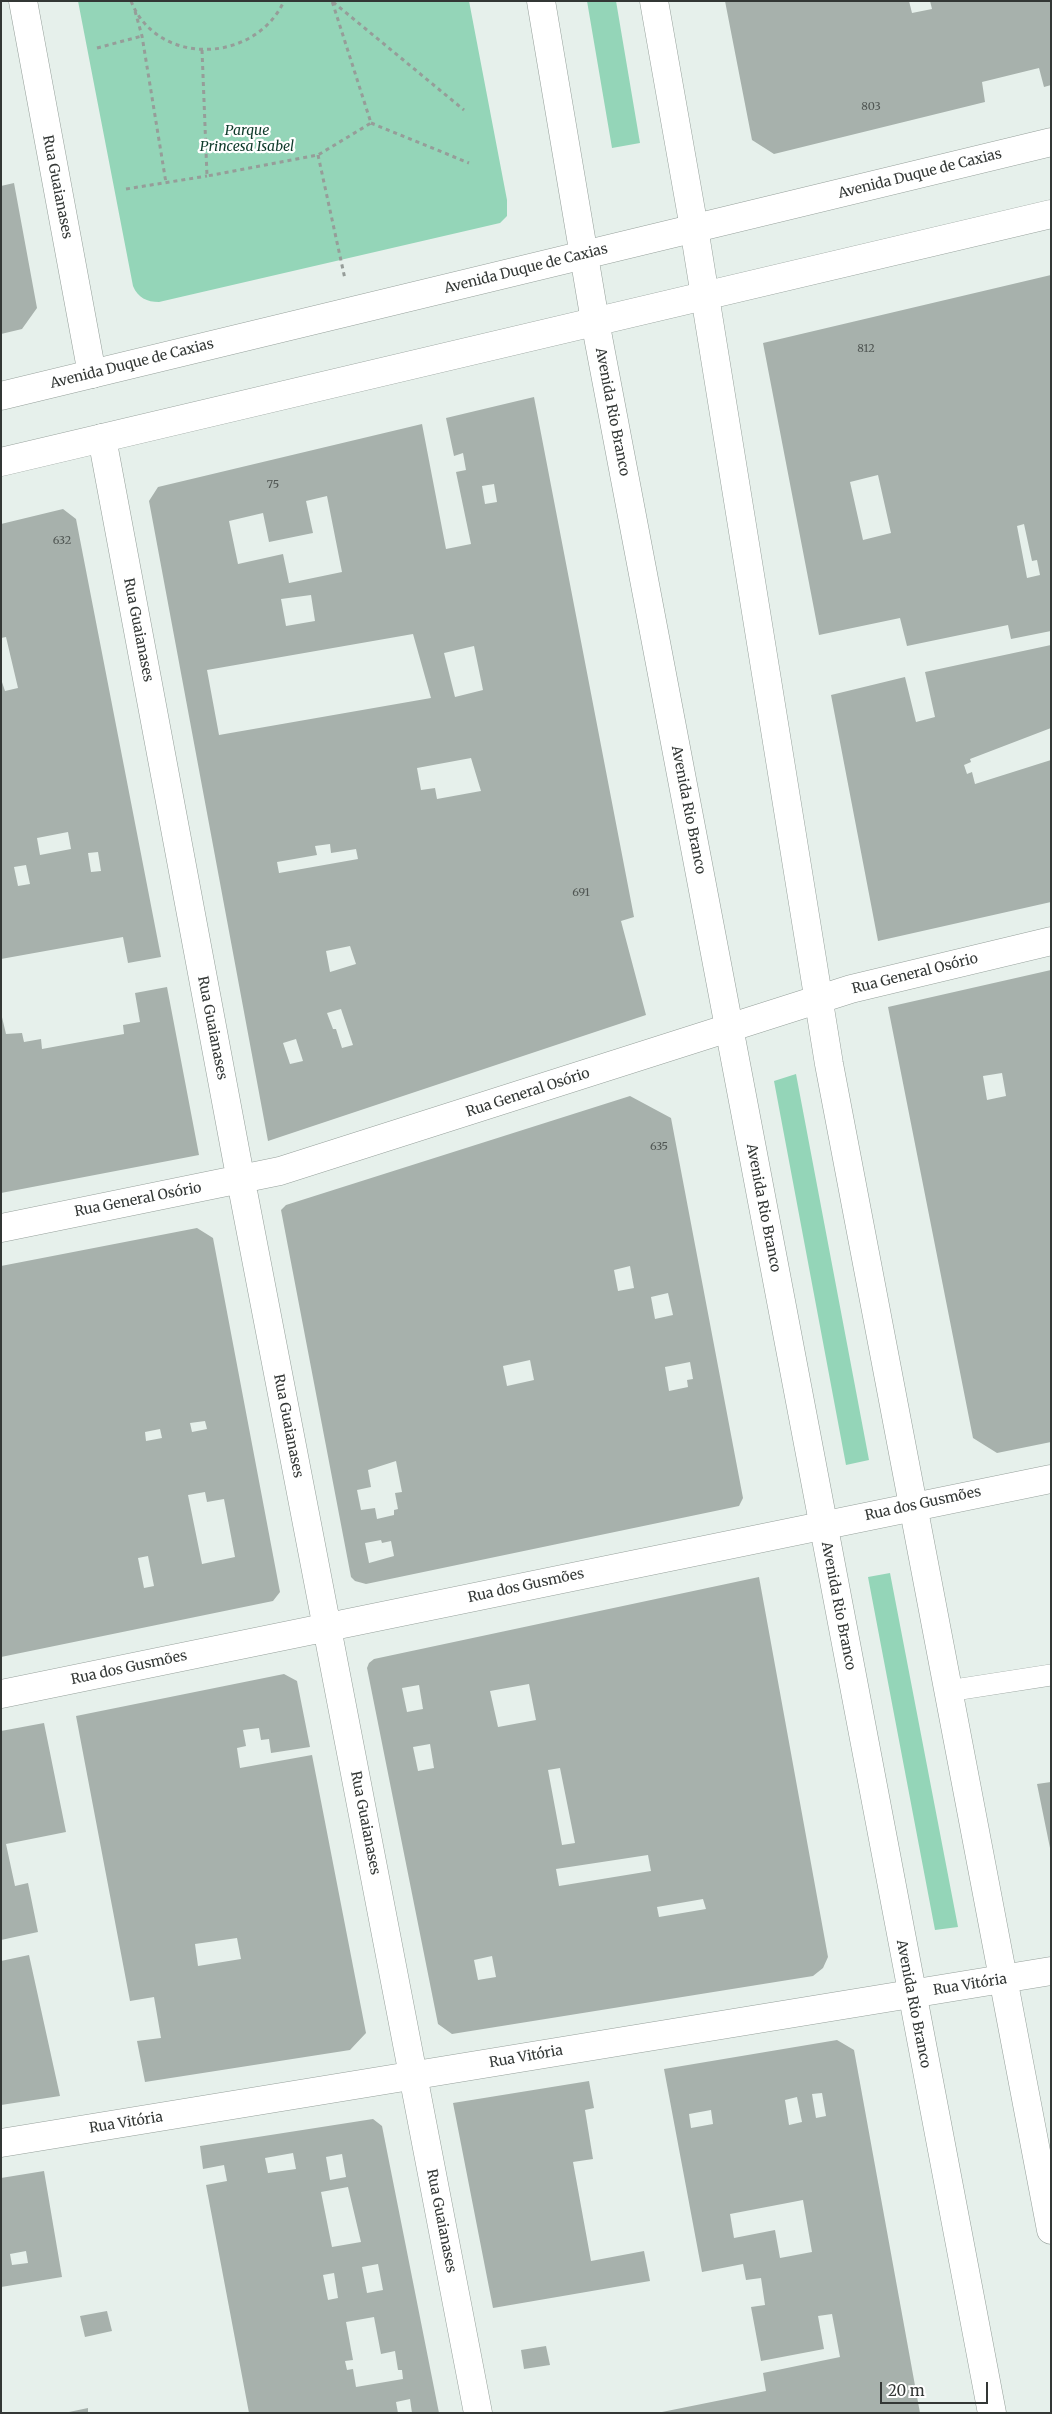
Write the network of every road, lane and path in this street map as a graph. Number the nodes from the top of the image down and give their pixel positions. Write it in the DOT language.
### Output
graph roads {
  1 [pos="23,1"];
  2 [pos="131,1"];
  3 [pos="284,1"];
  4 [pos="541,1"];
  5 [pos="654,1"];
  6 [pos="332,2"];
  7 [pos="134,9"];
  8 [pos="142,36"];
  9 [pos="97,48"];
  10 [pos="202,50"];
  11 [pos="464,110"];
  12 [pos="371,123"];
  13 [pos="1051,142"];
  14 [pos="318,156"];
  15 [pos="469,163"];
  16 [pos="207,176"];
  17 [pos="166,182"];
  18 [pos="126,189"];
  19 [pos="1051,214"];
  20 [pos="694,228"];
  21 [pos="582,255"];
  22 [pos="705,296"];
  23 [pos="352,311"];
  24 [pos="594,321"];
  25 [pos="92,374"];
  26 [pos="1,396"];
  27 [pos="102,438"];
  28 [pos="1,462"];
  29 [pos="1051,941"];
  30 [pos="818,1001"];
  31 [pos="730,1029"];
  32 [pos="241,1179"];
  33 [pos="1,1228"];
  34 [pos="1051,1479"];
  35 [pos="913,1506"];
  36 [pos="823,1524"];
  37 [pos="328,1626"];
  38 [pos="1051,1675"];
  39 [pos="948,1691"];
  40 [pos="1,1694"];
  41 [pos="1051,1971"];
  42 [pos="1003,1980"];
  43 [pos="912,1995"];
  44 [pos="413,2076"];
  45 [pos="1,2143"];
  46 [pos="1051,2230"];
  47 [pos="478,2413"];
  48 [pos="992,2413"];
  1 -- 25 [label="main road, Rua Guaianases"];
  2 -- 7 [label="path"];
  3 -- 10 [label="path"];
  4 -- 21 [label="main road, Avenida Rio Branco"];
  5 -- 20 [label="main road"];
  6 -- 11 [label="path"];
  6 -- 12 [label="path"];
  7 -- 8 [label="path"];
  7 -- 10 [label="path"];
  8 -- 9 [label="path"];
  8 -- 17 [label="path"];
  10 -- 16 [label="path"];
  12 -- 14 [label="path"];
  12 -- 15 [label="path"];
  13 -- 20 [label="main road, Avenida Duque de Caxias"];
  14 -- 16 [label="path"];
  14 -- 23 [label="path"];
  16 -- 17 [label="path"];
  17 -- 18 [label="path"];
  19 -- 22 [label="main road"];
  20 -- 21 [label="main road, Avenida Duque de Caxias"];
  20 -- 22 [label="main road"];
  21 -- 23 [label="main road, Avenida Duque de Caxias"];
  21 -- 24 [label="main road, Avenida Rio Branco"];
  22 -- 24 [label="main road"];
  22 -- 30 [label="main road"];
  23 -- 25 [label="main road, Avenida Duque de Caxias"];
  24 -- 27 [label="main road"];
  24 -- 31 [label="main road, Avenida Rio Branco"];
  25 -- 26 [label="main road, Avenida Duque de Caxias"];
  27 -- 28 [label="main road"];
  27 -- 32 [label="main road, Rua Guaianases"];
  29 -- 30 [label="main road, Rua General Osório"];
  30 -- 31 [label="main road, Rua General Osório"];
  30 -- 35 [label="main road"];
  31 -- 32 [label="main road, Rua General Osório"];
  31 -- 36 [label="main road, Avenida Rio Branco"];
  32 -- 33 [label="main road, Rua General Osório"];
  32 -- 37 [label="main road, Rua Guaianases"];
  34 -- 35 [label="main road, Rua dos Gusmões"];
  35 -- 36 [label="main road, Rua dos Gusmões"];
  35 -- 39 [label="main road"];
  36 -- 37 [label="main road, Rua dos Gusmões"];
  36 -- 43 [label="main road, Avenida Rio Branco"];
  37 -- 40 [label="main road, Rua dos Gusmões"];
  37 -- 44 [label="main road, Rua Guaianases"];
  38 -- 39 [label="lane"];
  39 -- 42 [label="main road"];
  41 -- 42 [label="main road, Rua Vitória"];
  42 -- 43 [label="main road, Rua Vitória"];
  42 -- 46 [label="main road"];
  43 -- 44 [label="main road, Rua Vitória"];
  43 -- 48 [label="main road, Avenida Rio Branco"];
  44 -- 45 [label="main road, Rua Vitória"];
  44 -- 47 [label="main road, Rua Guaianases"];
}
